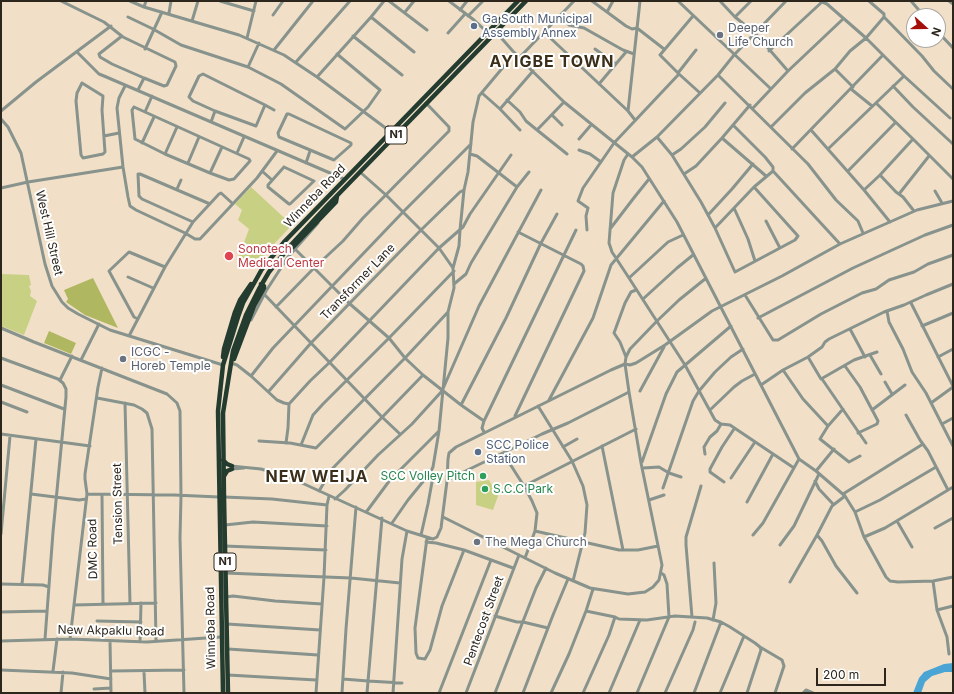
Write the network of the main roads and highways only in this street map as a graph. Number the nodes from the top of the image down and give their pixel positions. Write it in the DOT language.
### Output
graph roads {
  1 [pos="518,1"];
  2 [pos="526,1"];
  3 [pos="469,51"];
  4 [pos="473,56"];
  5 [pos="422,100"];
  6 [pos="422,108"];
  7 [pos="336,196"];
  8 [pos="315,209"];
  9 [pos="231,362"];
  10 [pos="223,364"];
  11 [pos="220,432"];
  12 [pos="223,460"];
  13 [pos="221,468"];
  14 [pos="224,476"];
  15 [pos="221,497"];
  16 [pos="222,525"];
  17 [pos="223,693"];
  18 [pos="228,693"];
  1 -- 3 [label="highway, Winneba Road / N1"];
  2 -- 4 [label="highway, Winneba Road / N1"];
  3 -- 4 [label="highway"];
  3 -- 5 [label="highway, Winneba Road / N1"];
  4 -- 6 [label="highway, Winneba Road / N1"];
  5 -- 6 [label="highway"];
  5 -- 8 [label="highway, Winneba Road / N1"];
  6 -- 7 [label="highway, Winneba Road / N1"];
  7 -- 8 [label="highway"];
  7 -- 9 [label="highway, Winneba Road / N1"];
  8 -- 10 [label="highway, Winneba Road / N1"];
  9 -- 10 [label="highway"];
  9 -- 11 [label="highway, Winneba Road / N1"];
  10 -- 11 [label="highway, Winneba Road / N1"];
  11 -- 12 [label="highway, Winneba Road / N1"];
  11 -- 13 [label="highway, Winneba Road / N1"];
  12 -- 13 [label="highway, Winneba Road / N1"];
  12 -- 14 [label="highway"];
  13 -- 14 [label="highway, Winneba Road / N1"];
  13 -- 15 [label="highway, Winneba Road / N1"];
  14 -- 15 [label="highway, Winneba Road / N1"];
  15 -- 16 [label="highway, Winneba Road / N1"];
  16 -- 17 [label="highway, Winneba Road / N1"];
  16 -- 18 [label="highway, Winneba Road / N1"];
}
